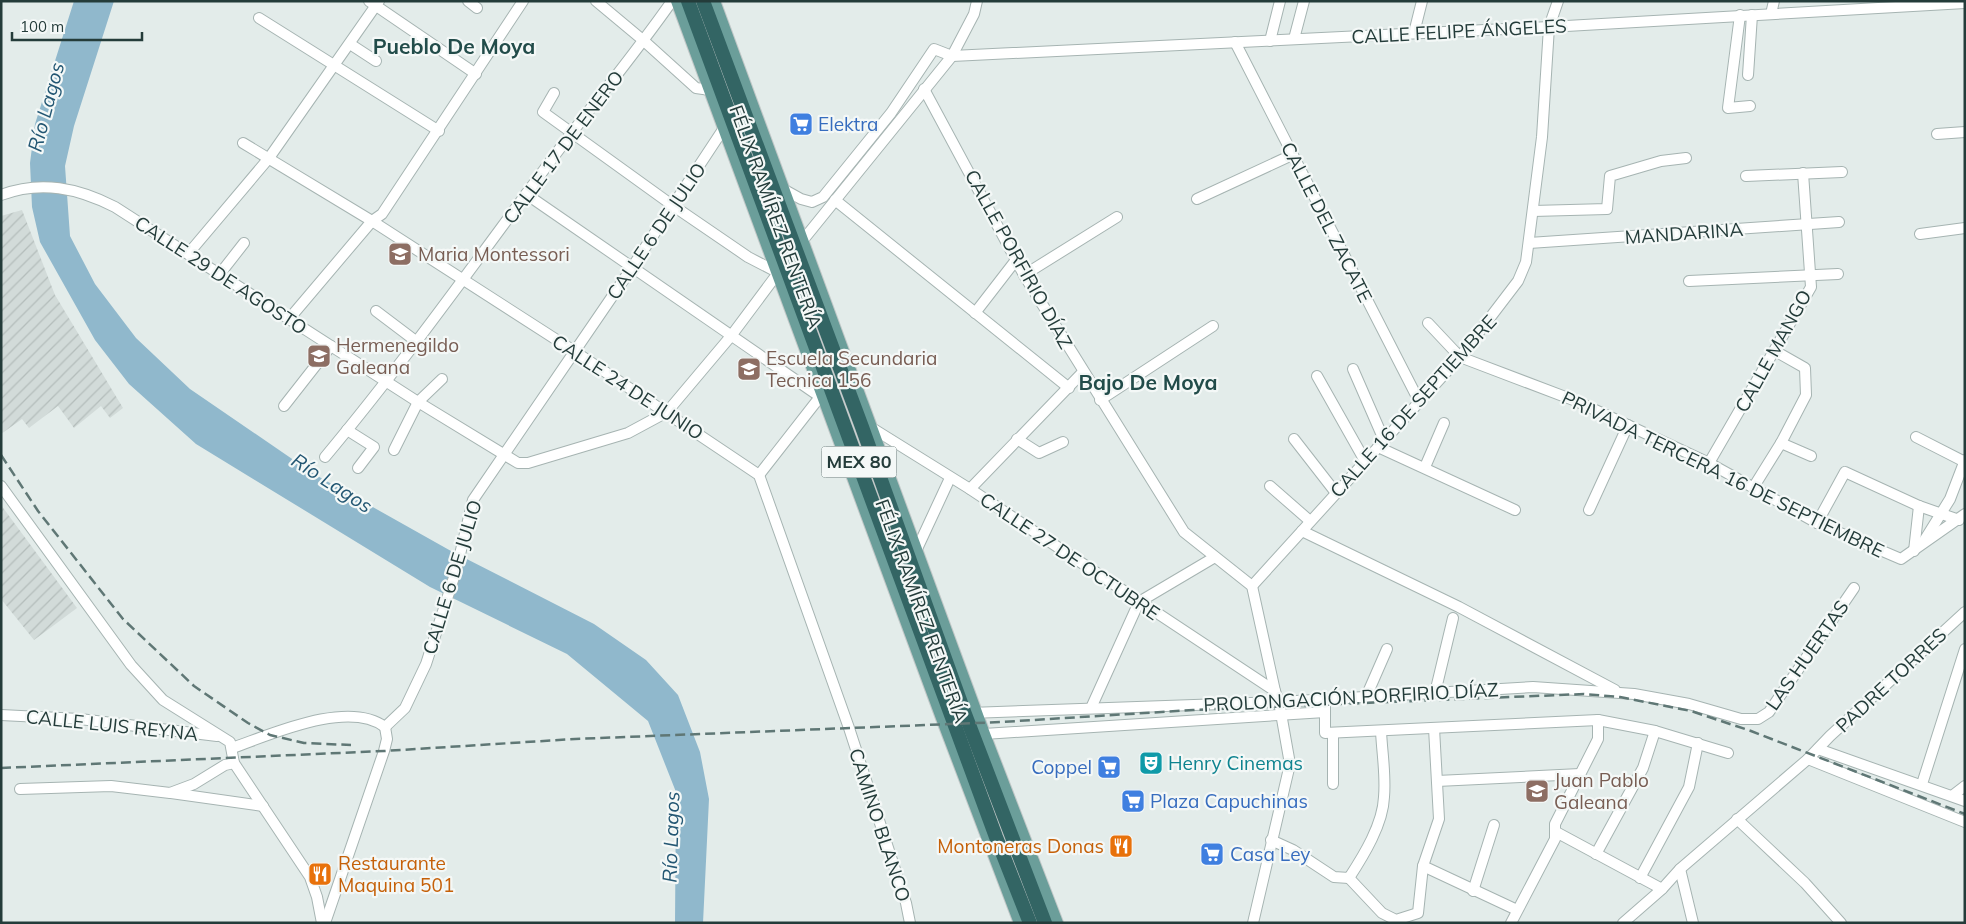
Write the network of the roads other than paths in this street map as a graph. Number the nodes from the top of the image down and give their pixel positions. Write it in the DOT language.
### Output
graph roads {
  1 [pos="468,1"];
  2 [pos="523,1"];
  3 [pos="596,1"];
  4 [pos="672,1"];
  5 [pos="677,1"];
  6 [pos="688,1"];
  7 [pos="703,1"];
  8 [pos="714,1"];
  9 [pos="977,1"];
  10 [pos="1280,1"];
  11 [pos="1304,1"];
  12 [pos="1422,1"];
  13 [pos="1558,1"];
  14 [pos="1774,1"];
  15 [pos="374,3"];
  16 [pos="1965,3"];
  17 [pos="1840,6"];
  18 [pos="477,8"];
  19 [pos="1771,14"];
  20 [pos="1752,15"];
  21 [pos="1740,16"];
  22 [pos="260,18"];
  23 [pos="1549,27"];
  24 [pos="1414,33"];
  25 [pos="1294,39"];
  26 [pos="1270,40"];
  27 [pos="644,41"];
  28 [pos="1235,42"];
  29 [pos="350,44"];
  30 [pos="952,56"];
  31 [pos="376,61"];
  32 [pos="335,65"];
  33 [pos="476,74"];
  34 [pos="1748,75"];
  35 [pos="924,88"];
  36 [pos="710,90"];
  37 [pos="554,93"];
  38 [pos="1750,106"];
  39 [pos="895,117"];
  40 [pos="724,128"];
  41 [pos="439,131"];
  42 [pos="1965,132"];
  43 [pos="571,134"];
  44 [pos="1937,134"];
  45 [pos="243,143"];
  46 [pos="1292,155"];
  47 [pos="268,158"];
  48 [pos="1686,158"];
  49 [pos="1842,172"];
  50 [pos="1802,173"];
  51 [pos="1746,176"];
  52 [pos="783,189"];
  53 [pos="526,194"];
  54 [pos="2,195"];
  55 [pos="1197,199"];
  56 [pos="835,200"];
  57 [pos="672,205"];
  58 [pos="1533,211"];
  59 [pos="1117,217"];
  60 [pos="372,221"];
  61 [pos="1839,222"];
  62 [pos="1807,225"];
  63 [pos="1965,228"];
  64 [pos="1920,234"];
  65 [pos="244,243"];
  66 [pos="1529,243"];
  67 [pos="799,245"];
  68 [pos="188,254"];
  69 [pos="1016,260"];
  70 [pos="631,269"];
  71 [pos="778,273"];
  72 [pos="1838,274"];
  73 [pos="219,275"];
  74 [pos="1024,275"];
  75 [pos="1810,276"];
  76 [pos="1689,281"];
  77 [pos="464,282"];
  78 [pos="376,311"];
  79 [pos="975,313"];
  80 [pos="289,319"];
  81 [pos="1428,323"];
  82 [pos="1213,326"];
  83 [pos="731,336"];
  84 [pos="418,342"];
  85 [pos="331,346"];
  86 [pos="574,351"];
  87 [pos="1775,351"];
  88 [pos="1460,357"];
  89 [pos="1353,369"];
  90 [pos="1083,372"];
  91 [pos="1317,376"];
  92 [pos="442,379"];
  93 [pos="849,380"];
  94 [pos="387,382"];
  95 [pos="1069,388"];
  96 [pos="824,393"];
  97 [pos="1100,400"];
  98 [pos="1419,401"];
  99 [pos="418,402"];
  100 [pos="284,406"];
  101 [pos="667,412"];
  102 [pos="1444,423"];
  103 [pos="1628,425"];
  104 [pos="867,427"];
  105 [pos="347,430"];
  106 [pos="1916,437"];
  107 [pos="1017,439"];
  108 [pos="1294,439"];
  109 [pos="1063,442"];
  110 [pos="1781,443"];
  111 [pos="1381,444"];
  112 [pos="394,450"];
  113 [pos="504,456"];
  114 [pos="1811,456"];
  115 [pos="324,457"];
  116 [pos="1365,460"];
  117 [pos="1964,461"];
  118 [pos="1709,462"];
  119 [pos="1425,467"];
  120 [pos="358,468"];
  121 [pos="759,475"];
  122 [pos="950,478"];
  123 [pos="1,486"];
  124 [pos="1270,486"];
  125 [pos="1753,488"];
  126 [pos="970,489"];
  127 [pos="1336,493"];
  128 [pos="1919,506"];
  129 [pos="1515,510"];
  130 [pos="1589,510"];
  131 [pos="1942,514"];
  132 [pos="1962,517"];
  133 [pos="1310,521"];
  134 [pos="1817,522"];
  135 [pos="1302,531"];
  136 [pos="1918,548"];
  137 [pos="917,549"];
  138 [pos="1215,557"];
  139 [pos="1252,586"];
  140 [pos="1854,588"];
  141 [pos="1139,602"];
  142 [pos="1965,612"];
  143 [pos="1453,618"];
  144 [pos="914,642"];
  145 [pos="1387,649"];
  146 [pos="1965,649"];
  147 [pos="929,654"];
  148 [pos="1275,691"];
  149 [pos="1618,692"];
  150 [pos="1435,693"];
  151 [pos="1366,697"];
  152 [pos="1325,699"];
  153 [pos="1279,702"];
  154 [pos="1090,708"];
  155 [pos="1325,712"];
  156 [pos="1,715"];
  157 [pos="959,715"];
  158 [pos="1282,715"];
  159 [pos="1758,719"];
  160 [pos="1598,720"];
  161 [pos="385,727"];
  162 [pos="1434,728"];
  163 [pos="1381,731"];
  164 [pos="1655,731"];
  165 [pos="984,734"];
  166 [pos="1329,734"];
  167 [pos="223,736"];
  168 [pos="1698,742"];
  169 [pos="232,748"];
  170 [pos="1818,749"];
  171 [pos="1728,753"];
  172 [pos="1808,760"];
  173 [pos="234,763"];
  174 [pos="1580,774"];
  175 [pos="1437,781"];
  176 [pos="1333,784"];
  177 [pos="1922,784"];
  178 [pos="1965,786"];
  179 [pos="20,788"];
  180 [pos="170,793"];
  181 [pos="1952,796"];
  182 [pos="1965,801"];
  183 [pos="264,806"];
  184 [pos="1738,820"];
  185 [pos="980,822"];
  186 [pos="1965,822"];
  187 [pos="1494,825"];
  188 [pos="1556,832"];
  189 [pos="996,837"];
  190 [pos="1271,840"];
  191 [pos="1596,854"];
  192 [pos="1422,866"];
  193 [pos="1680,870"];
  194 [pos="1349,878"];
  195 [pos="1640,878"];
  196 [pos="1662,889"];
  197 [pos="1473,891"];
  198 [pos="1517,910"];
  199 [pos="323,923"];
  200 [pos="910,923"];
  201 [pos="1020,923"];
  202 [pos="1030,923"];
  203 [pos="1045,923"];
  204 [pos="1057,923"];
  205 [pos="1252,923"];
  206 [pos="1511,923"];
  207 [pos="1623,923"];
  208 [pos="1693,923"];
  209 [pos="1841,923"];
  1 -- 18 [label="street"];
  2 -- 33 [label="street"];
  3 -- 27 [label="street"];
  4 -- 27 [label="street, CALLE 17 DE ENERO"];
  5 -- 36 [label="main road, FÉLIX RAMÍREZ RENTERÍA"];
  6 -- 96 [label="highway, MEX 80"];
  7 -- 67 [label="highway, MEX 80"];
  8 -- 52 [label="main road, FÉLIX RAMÍREZ RENTERÍA"];
  9 -- 30 [label="street"];
  10 -- 26 [label="street"];
  11 -- 25 [label="street"];
  12 -- 24 [label="street"];
  13 -- 23 [label="street, CALLE 16 DE SEPTIEMBRE"];
  14 -- 19 [label="street"];
  15 -- 29 [label="street"];
  15 -- 33 [label="street"];
  16 -- 17 [label="street, CALLE FELIPE ÁNGELES"];
  17 -- 19 [label="street, CALLE FELIPE ÁNGELES"];
  19 -- 20 [label="street, CALLE FELIPE ÁNGELES"];
  20 -- 21 [label="street, CALLE FELIPE ÁNGELES"];
  20 -- 34 [label="street"];
  21 -- 23 [label="street, CALLE FELIPE ÁNGELES"];
  21 -- 38 [label="street"];
  22 -- 32 [label="street"];
  23 -- 24 [label="street, CALLE FELIPE ÁNGELES"];
  23 -- 58 [label="street, CALLE 16 DE SEPTIEMBRE"];
  24 -- 25 [label="street, CALLE FELIPE ÁNGELES"];
  25 -- 26 [label="street, CALLE FELIPE ÁNGELES"];
  26 -- 28 [label="street, CALLE FELIPE ÁNGELES"];
  27 -- 36 [label="street"];
  27 -- 43 [label="street, CALLE 17 DE ENERO"];
  28 -- 30 [label="street, CALLE FELIPE ÁNGELES"];
  28 -- 46 [label="street, CALLE DEL ZACATE"];
  29 -- 31 [label="street"];
  29 -- 32 [label="street"];
  30 -- 35 [label="street"];
  30 -- 39 [label="street, CALLE FELIPE ÁNGELES"];
  32 -- 41 [label="street"];
  32 -- 47 [label="street"];
  33 -- 41 [label="street"];
  35 -- 39 [label="street"];
  35 -- 69 [label="street, CALLE PORFIRIO DÍAZ"];
  36 -- 40 [label="main road, FÉLIX RAMÍREZ RENTERÍA"];
  37 -- 43 [label="street"];
  39 -- 52 [label="street"];
  39 -- 56 [label="street"];
  40 -- 57 [label="street, CALLE 6 DE JULIO"];
  40 -- 71 [label="main road, FÉLIX RAMÍREZ RENTERÍA"];
  41 -- 60 [label="street"];
  42 -- 44 [label="street"];
  43 -- 53 [label="street, CALLE 17 DE ENERO"];
  43 -- 57 [label="street"];
  45 -- 47 [label="street, CALLE 24 DE JUNIO"];
  46 -- 55 [label="street"];
  46 -- 98 [label="street, CALLE DEL ZACATE"];
  47 -- 60 [label="street, CALLE 24 DE JUNIO"];
  47 -- 68 [label="street"];
  48 -- 58 [label="street"];
  49 -- 50 [label="street"];
  50 -- 51 [label="street"];
  50 -- 62 [label="street, CALLE MANGO"];
  52 -- 67 [label="main road, FÉLIX RAMÍREZ RENTERÍA"];
  53 -- 70 [label="street"];
  53 -- 77 [label="street, CALLE 17 DE ENERO"];
  54 -- 68 [label="street, CALLE 29 DE AGOSTO"];
  56 -- 67 [label="street"];
  56 -- 79 [label="street"];
  57 -- 70 [label="street, CALLE 6 DE JULIO"];
  57 -- 71 [label="street"];
  58 -- 66 [label="street, CALLE 16 DE SEPTIEMBRE"];
  59 -- 74 [label="street"];
  60 -- 77 [label="street, CALLE 24 DE JUNIO"];
  60 -- 80 [label="street"];
  61 -- 62 [label="street, MANDARINA"];
  62 -- 66 [label="street, MANDARINA"];
  62 -- 75 [label="street, CALLE MANGO"];
  63 -- 64 [label="street"];
  65 -- 73 [label="street"];
  66 -- 88 [label="street, CALLE 16 DE SEPTIEMBRE"];
  67 -- 93 [label="highway, MEX 80"];
  68 -- 73 [label="street, CALLE 29 DE AGOSTO"];
  69 -- 74 [label="street, CALLE PORFIRIO DÍAZ"];
  69 -- 79 [label="street"];
  70 -- 83 [label="street"];
  70 -- 86 [label="street, CALLE 6 DE JULIO"];
  71 -- 83 [label="street"];
  71 -- 96 [label="main road, FÉLIX RAMÍREZ RENTERÍA"];
  72 -- 75 [label="street"];
  73 -- 80 [label="street, CALLE 29 DE AGOSTO"];
  74 -- 90 [label="street, CALLE PORFIRIO DÍAZ"];
  75 -- 76 [label="street"];
  75 -- 87 [label="street, CALLE MANGO"];
  77 -- 84 [label="street, CALLE 17 DE ENERO"];
  77 -- 86 [label="street, CALLE 24 DE JUNIO"];
  78 -- 84 [label="street"];
  79 -- 95 [label="street"];
  80 -- 85 [label="street, CALLE 29 DE AGOSTO"];
  81 -- 88 [label="street"];
  82 -- 97 [label="street"];
  83 -- 96 [label="street"];
  83 -- 101 [label="street"];
  84 -- 94 [label="street, CALLE 17 DE ENERO"];
  85 -- 94 [label="street, CALLE 29 DE AGOSTO"];
  85 -- 100 [label="street"];
  86 -- 101 [label="street, CALLE 24 DE JUNIO"];
  86 -- 113 [label="street, CALLE 6 DE JULIO"];
  87 -- 110 [label="street"];
  87 -- 118 [label="street, CALLE MANGO"];
  88 -- 98 [label="street, CALLE 16 DE SEPTIEMBRE"];
  88 -- 103 [label="street, PRIVADA TERCERA 16 DE SEPTIEMBRE"];
  89 -- 111 [label="street"];
  90 -- 95 [label="street"];
  90 -- 97 [label="street, CALLE PORFIRIO DÍAZ"];
  91 -- 116 [label="street"];
  92 -- 99 [label="street"];
  93 -- 96 [label="street"];
  93 -- 104 [label="highway, MEX 80"];
  94 -- 99 [label="street, CALLE 29 DE AGOSTO"];
  94 -- 105 [label="street, CALLE 17 DE ENERO"];
  95 -- 107 [label="street"];
  96 -- 121 [label="street"];
  96 -- 144 [label="main road, FÉLIX RAMÍREZ RENTERÍA"];
  96 -- 147 [label="highway, MEX 80"];
  97 -- 138 [label="street, CALLE PORFIRIO DÍAZ"];
  98 -- 111 [label="street, CALLE 16 DE SEPTIEMBRE"];
  99 -- 112 [label="street"];
  99 -- 113 [label="street, CALLE 29 DE AGOSTO"];
  101 -- 113 [label="street, CALLE 29 DE AGOSTO"];
  101 -- 121 [label="street, CALLE 24 DE JUNIO"];
  102 -- 119 [label="street"];
  103 -- 118 [label="street, PRIVADA TERCERA 16 DE SEPTIEMBRE"];
  103 -- 130 [label="street"];
  104 -- 122 [label="street, CALLE 27 DE OCTUBRE"];
  104 -- 137 [label="main road, FÉLIX RAMÍREZ RENTERÍA"];
  104 -- 157 [label="highway, MEX 80"];
  105 -- 115 [label="street, CALLE 17 DE ENERO"];
  105 -- 120 [label="street"];
  106 -- 117 [label="street"];
  107 -- 109 [label="street"];
  107 -- 126 [label="street"];
  108 -- 127 [label="street"];
  110 -- 114 [label="street"];
  110 -- 125 [label="street"];
  111 -- 116 [label="street, CALLE 16 DE SEPTIEMBRE"];
  111 -- 119 [label="street"];
  113 -- 161 [label="street, CALLE 6 DE JULIO"];
  116 -- 127 [label="street, CALLE 16 DE SEPTIEMBRE"];
  117 -- 131 [label="street"];
  118 -- 125 [label="street, PRIVADA TERCERA 16 DE SEPTIEMBRE"];
  119 -- 129 [label="street"];
  121 -- 200 [label="street, CAMINO BLANCO"];
  122 -- 126 [label="street, CALLE 27 DE OCTUBRE"];
  122 -- 137 [label="street"];
  123 -- 167 [label="street"];
  124 -- 133 [label="street"];
  125 -- 134 [label="street, PRIVADA TERCERA 16 DE SEPTIEMBRE"];
  126 -- 141 [label="street, CALLE 27 DE OCTUBRE"];
  127 -- 133 [label="street, CALLE 16 DE SEPTIEMBRE"];
  128 -- 131 [label="street"];
  128 -- 134 [label="street"];
  128 -- 136 [label="street"];
  131 -- 132 [label="street"];
  131 -- 136 [label="street"];
  132 -- 136 [label="street"];
  133 -- 135 [label="street, CALLE 16 DE SEPTIEMBRE"];
  134 -- 136 [label="street, PRIVADA TERCERA 16 DE SEPTIEMBRE"];
  135 -- 139 [label="street, CALLE 16 DE SEPTIEMBRE"];
  135 -- 149 [label="street"];
  137 -- 157 [label="main road, FÉLIX RAMÍREZ RENTERÍA"];
  138 -- 139 [label="street, CALLE PORFIRIO DÍAZ"];
  138 -- 141 [label="street"];
  139 -- 148 [label="street"];
  140 -- 159 [label="street, LAS HUERTAS"];
  141 -- 148 [label="street, CALLE 27 DE OCTUBRE"];
  141 -- 154 [label="street"];
  142 -- 170 [label="street, PADRE TORRES"];
  143 -- 150 [label="street"];
  144 -- 147 [label="highway"];
  144 -- 157 [label="main road, FÉLIX RAMÍREZ RENTERÍA"];
  145 -- 151 [label="street"];
  146 -- 177 [label="street"];
  147 -- 157 [label="highway, MEX 80"];
  148 -- 153 [label="street"];
  149 -- 150 [label="street, PROLONGACIÓN PORFIRIO DÍAZ"];
  149 -- 159 [label="street, PROLONGACIÓN PORFIRIO DÍAZ"];
  150 -- 151 [label="street, PROLONGACIÓN PORFIRIO DÍAZ"];
  151 -- 152 [label="street, PROLONGACIÓN PORFIRIO DÍAZ"];
  152 -- 153 [label="street, PROLONGACIÓN PORFIRIO DÍAZ"];
  152 -- 155 [label="street"];
  153 -- 154 [label="street, PROLONGACIÓN PORFIRIO DÍAZ"];
  153 -- 158 [label="street"];
  154 -- 157 [label="street, PROLONGACIÓN PORFIRIO DÍAZ"];
  155 -- 158 [label="street, PROLONGACIÓN PORFIRIO DÍAZ"];
  155 -- 166 [label="street"];
  156 -- 167 [label="street, CALLE LUIS REYNA"];
  157 -- 165 [label="main road, FÉLIX RAMÍREZ RENTERÍA"];
  157 -- 185 [label="main road, FÉLIX RAMÍREZ RENTERÍA"];
  157 -- 189 [label="highway, MEX 80"];
  157 -- 203 [label="highway, MEX 80"];
  158 -- 165 [label="street, PROLONGACIÓN PORFIRIO DÍAZ"];
  158 -- 190 [label="street"];
  160 -- 162 [label="street"];
  160 -- 164 [label="street"];
  160 -- 174 [label="street"];
  161 -- 169 [label="street"];
  161 -- 199 [label="street"];
  162 -- 163 [label="street"];
  162 -- 175 [label="street"];
  163 -- 166 [label="street"];
  163 -- 194 [label="street"];
  164 -- 168 [label="street"];
  164 -- 191 [label="street"];
  165 -- 204 [label="main road, FÉLIX RAMÍREZ RENTERÍA"];
  166 -- 176 [label="street"];
  167 -- 169 [label="street"];
  168 -- 171 [label="street"];
  168 -- 195 [label="street"];
  169 -- 173 [label="street"];
  170 -- 172 [label="street, PADRE TORRES"];
  170 -- 177 [label="street"];
  172 -- 184 [label="street, PADRE TORRES"];
  172 -- 186 [label="street"];
  173 -- 180 [label="street"];
  173 -- 183 [label="street"];
  174 -- 175 [label="street"];
  174 -- 188 [label="street"];
  175 -- 192 [label="street"];
  177 -- 181 [label="street"];
  178 -- 181 [label="street"];
  179 -- 180 [label="street"];
  180 -- 183 [label="street"];
  181 -- 182 [label="street"];
  183 -- 199 [label="street"];
  184 -- 193 [label="street, PADRE TORRES"];
  184 -- 209 [label="street"];
  185 -- 189 [label="highway"];
  185 -- 201 [label="main road, FÉLIX RAMÍREZ RENTERÍA"];
  187 -- 197 [label="street"];
  188 -- 191 [label="street"];
  188 -- 198 [label="street"];
  189 -- 202 [label="highway, MEX 80"];
  190 -- 194 [label="street"];
  190 -- 205 [label="street"];
  191 -- 195 [label="street"];
  192 -- 194 [label="street"];
  192 -- 197 [label="street"];
  193 -- 196 [label="street, PADRE TORRES"];
  193 -- 208 [label="street"];
  195 -- 196 [label="street"];
  196 -- 207 [label="street, PADRE TORRES"];
  197 -- 198 [label="street"];
  198 -- 206 [label="street"];
}
